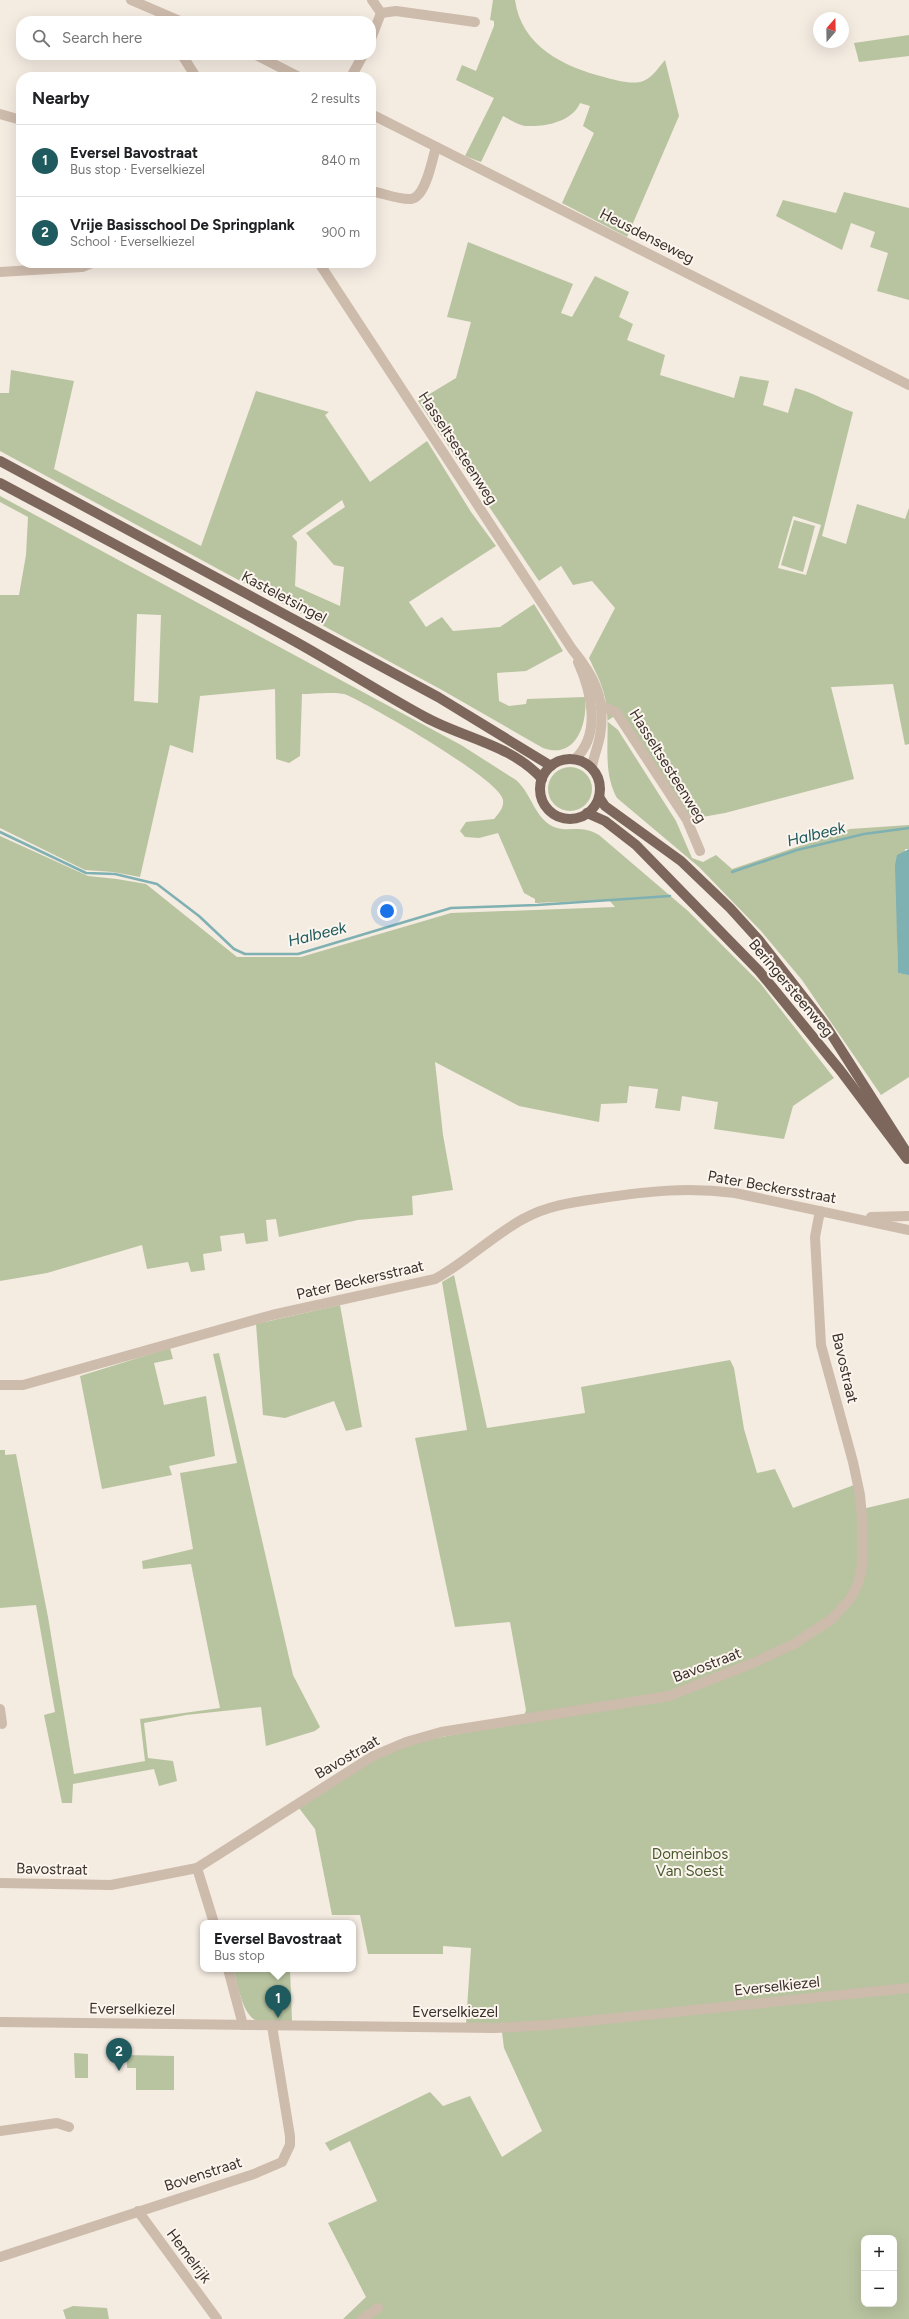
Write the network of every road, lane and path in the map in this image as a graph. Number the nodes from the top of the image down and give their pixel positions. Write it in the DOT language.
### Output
graph roads {
  1 [pos="131,0"];
  2 [pos="146,0"];
  3 [pos="372,0"];
  4 [pos="152,9"];
  5 [pos="381,13"];
  6 [pos="156,16"];
  7 [pos="168,16"];
  8 [pos="475,22"];
  9 [pos="376,26"];
  10 [pos="185,60"];
  11 [pos="266,60"];
  12 [pos="360,60"];
  13 [pos="193,72"];
  14 [pos="289,72"];
  15 [pos="354,72"];
  16 [pos="0,114"];
  17 [pos="376,117"];
  18 [pos="16,119"];
  19 [pos="436,147"];
  20 [pos="376,192"];
  21 [pos="66,268"];
  22 [pos="322,268"];
  23 [pos="0,272"];
  24 [pos="909,385"];
  25 [pos="0,461"];
  26 [pos="0,483"];
  27 [pos="572,649"];
  28 [pos="601,706"];
  29 [pos="575,759"];
  30 [pos="551,766"];
  31 [pos="592,768"];
  32 [pos="542,779"];
  33 [pos="599,797"];
  34 [pos="587,813"];
  35 [pos="700,851"];
  36 [pos="909,1156"];
  37 [pos="909,1161"];
  38 [pos="820,1211"];
  39 [pos="909,1216"];
  40 [pos="855,1218"];
  41 [pos="909,1230"];
  42 [pos="0,1385"];
  43 [pos="0,1709"];
  44 [pos="2,1724"];
  45 [pos="197,1868"];
  46 [pos="0,1883"];
  47 [pos="213,1920"];
  48 [pos="229,1972"];
  49 [pos="909,1988"];
  50 [pos="0,2022"];
  51 [pos="243,2025"];
  52 [pos="272,2026"];
  53 [pos="68,2127"];
  54 [pos="0,2131"];
  55 [pos="138,2211"];
  56 [pos="0,2257"];
  57 [pos="378,2308"];
  58 [pos="217,2319"];
  59 [pos="362,2319"];
  1 -- 4 [label="street"];
  2 -- 4 [label="street"];
  3 -- 5 [label="street"];
  4 -- 6 [label="street"];
  4 -- 7 [label="street"];
  5 -- 8 [label="street"];
  5 -- 9 [label="street"];
  10 -- 13 [label="street"];
  11 -- 14 [label="street"];
  12 -- 15 [label="street"];
  16 -- 18 [label="street"];
  17 -- 19 [label="street, Heusdenseweg"];
  19 -- 20 [label="street"];
  19 -- 24 [label="street, Heusdenseweg"];
  21 -- 23 [label="street"];
  22 -- 27 [label="street, Hasseltsesteenweg"];
  25 -- 30 [label="main road, Kasteletsingel"];
  26 -- 32 [label="main road"];
  27 -- 28 [label="street, Hasseltsesteenweg"];
  27 -- 29 [label="street, Hasseltsesteenweg"];
  28 -- 31 [label="street, Hasseltsesteenweg"];
  28 -- 35 [label="street, Hasseltsesteenweg"];
  29 -- 30 [label="main road"];
  29 -- 31 [label="main road"];
  30 -- 32 [label="main road"];
  31 -- 33 [label="main road"];
  32 -- 34 [label="main road"];
  33 -- 34 [label="main road"];
  33 -- 36 [label="main road, Beringersteenweg"];
  34 -- 37 [label="main road, Beringersteenweg"];
  38 -- 40 [label="street, Pater Beckersstraat"];
  38 -- 42 [label="street, Pater Beckersstraat"];
  38 -- 45 [label="street, Bavostraat"];
  39 -- 40 [label="street, Pater Beckersstraat"];
  40 -- 41 [label="street, Pater Beckersstraat"];
  43 -- 44 [label="street"];
  45 -- 46 [label="street, Bavostraat"];
  45 -- 47 [label="street"];
  48 -- 51 [label="street"];
  49 -- 52 [label="street, Everselkiezel"];
  50 -- 51 [label="street, Everselkiezel"];
  51 -- 52 [label="street, Everselkiezel"];
  52 -- 55 [label="street, Bovenstraat"];
  53 -- 54 [label="street"];
  55 -- 56 [label="street, Bovenstraat"];
  55 -- 58 [label="street, Hemelrijk"];
  57 -- 59 [label="street"];
}
